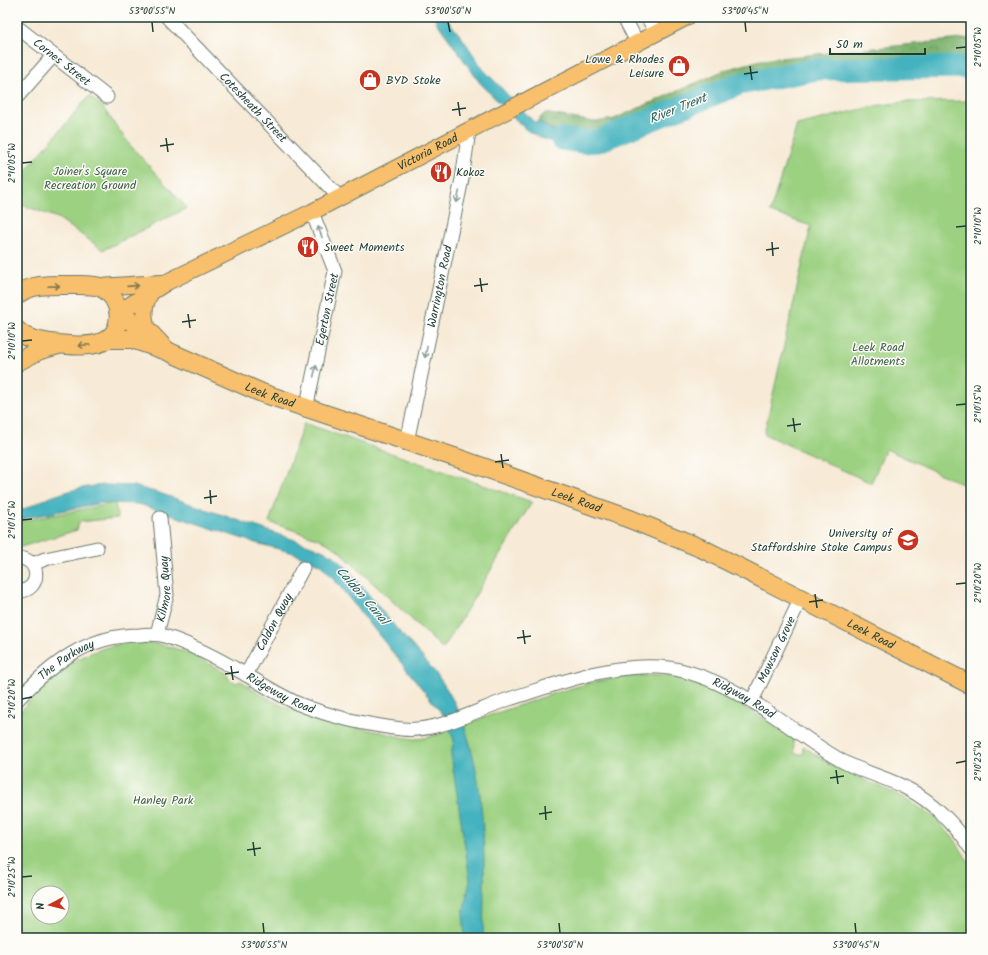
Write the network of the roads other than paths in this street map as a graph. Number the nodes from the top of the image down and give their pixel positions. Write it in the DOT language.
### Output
graph roads {
  1 [pos="167,17"];
  2 [pos="624,17"];
  3 [pos="648,17"];
  4 [pos="687,17"];
  5 [pos="17,27"];
  6 [pos="656,32"];
  7 [pos="637,42"];
  8 [pos="53,56"];
  9 [pos="17,97"];
  10 [pos="107,97"];
  11 [pos="470,132"];
  12 [pos="340,198"];
  13 [pos="312,212"];
  14 [pos="167,282"];
  15 [pos="99,287"];
  16 [pos="21,288"];
  17 [pos="151,292"];
  18 [pos="119,313"];
  19 [pos="17,330"];
  20 [pos="147,330"];
  21 [pos="107,339"];
  22 [pos="60,344"];
  23 [pos="167,351"];
  24 [pos="17,362"];
  25 [pos="306,409"];
  26 [pos="407,442"];
  27 [pos="160,518"];
  28 [pos="97,548"];
  29 [pos="17,558"];
  30 [pos="33,564"];
  31 [pos="303,568"];
  32 [pos="17,591"];
  33 [pos="801,598"];
  34 [pos="157,634"];
  35 [pos="125,635"];
  36 [pos="246,675"];
  37 [pos="971,685"];
  38 [pos="17,700"];
  39 [pos="752,701"];
  40 [pos="480,709"];
  41 [pos="971,849"];
  1 -- 12 [label="street, Cotesheath Street"];
  2 -- 7 [label="street"];
  3 -- 6 [label="street"];
  4 -- 6 [label="main road, Victoria Road"];
  5 -- 8 [label="street, Cornes Street"];
  6 -- 7 [label="main road, Victoria Road"];
  7 -- 11 [label="main road, Victoria Road"];
  8 -- 9 [label="street"];
  8 -- 10 [label="street, Cornes Street"];
  11 -- 12 [label="main road, Victoria Road"];
  11 -- 26 [label="street, Warrington Road, one-way"];
  12 -- 13 [label="main road, Victoria Road"];
  13 -- 14 [label="main road, Victoria Road"];
  25 -- 13 [label="street, Egerton Street, one-way"];
  15 -- 14 [label="main road, Victoria Road, one-way"];
  14 -- 17 [label="main road, Victoria Road"];
  16 -- 15 [label="highway, one-way"];
  15 -- 18 [label="highway"];
  17 -- 18 [label="main road, Victoria Road"];
  17 -- 20 [label="main road"];
  18 -- 20 [label="highway, Leek Road"];
  18 -- 21 [label="highway"];
  19 -- 22 [label="highway"];
  20 -- 23 [label="highway, Leek Road"];
  21 -- 22 [label="highway, Leek Road, one-way"];
  21 -- 23 [label="highway, Leek Road"];
  22 -- 24 [label="highway"];
  23 -- 25 [label="highway, Leek Road"];
  25 -- 26 [label="highway, Leek Road"];
  26 -- 33 [label="highway, Leek Road"];
  27 -- 34 [label="street, Kilmore Quay"];
  28 -- 30 [label="street"];
  29 -- 30 [label="street"];
  30 -- 32 [label="street"];
  31 -- 36 [label="street, Caldon Quay"];
  33 -- 37 [label="highway, Leek Road"];
  33 -- 39 [label="street, Mawson Grove"];
  34 -- 35 [label="street, Ridgeway Road"];
  34 -- 36 [label="street, Ridgeway Road"];
  35 -- 38 [label="street, The Parkway"];
  36 -- 40 [label="street, Ridgeway Road"];
  39 -- 40 [label="street, Ridgway Road"];
  39 -- 41 [label="street, Ridgway Road"];
}
